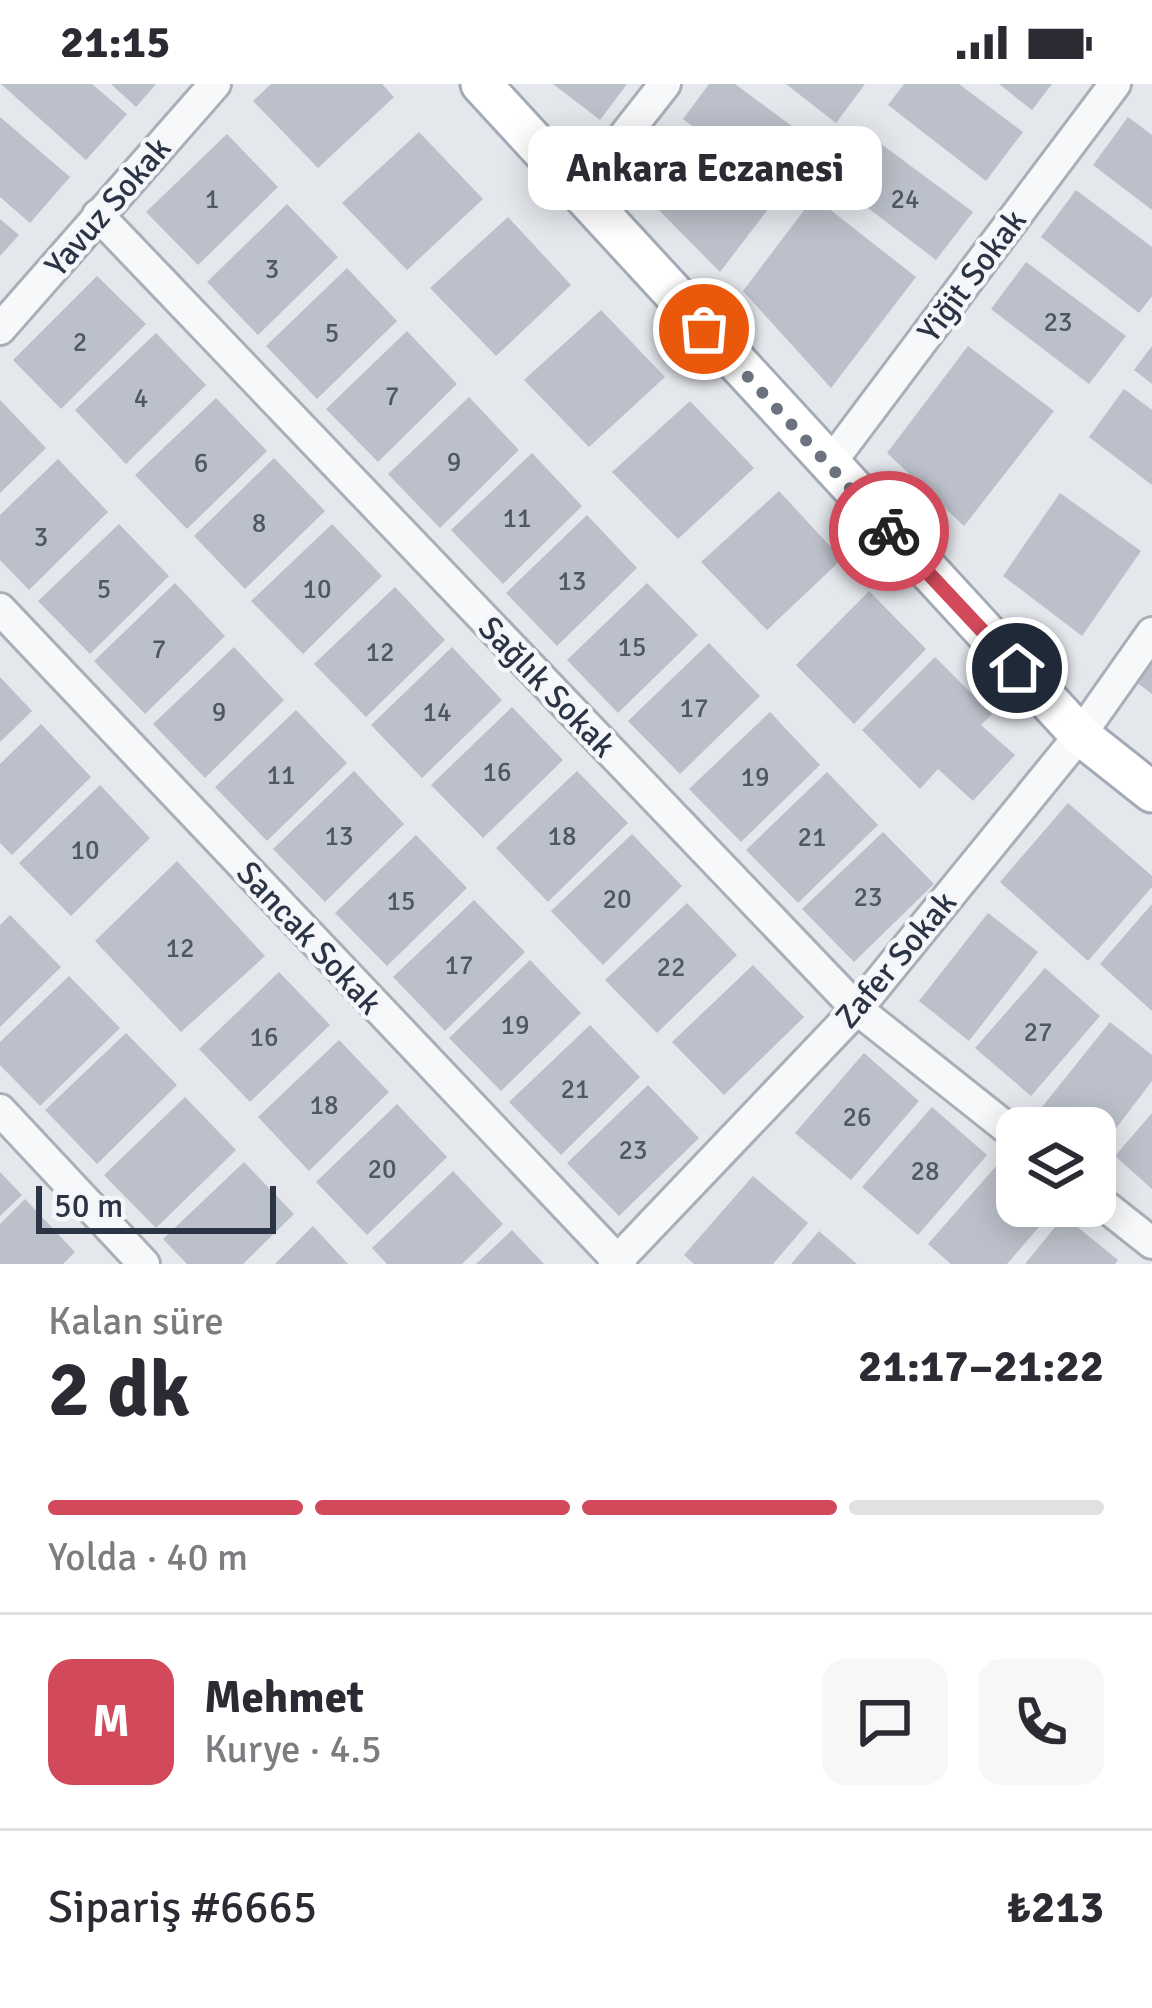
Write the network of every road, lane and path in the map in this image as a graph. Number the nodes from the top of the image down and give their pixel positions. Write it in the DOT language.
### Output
graph roads {
  1 [pos="215,84"];
  2 [pos="481,84"];
  3 [pos="665,84"];
  4 [pos="1115,84"];
  5 [pos="580,191"];
  6 [pos="98,215"];
  7 [pos="0,329"];
  8 [pos="828,466"];
  9 [pos="0,609"];
  10 [pos="1152,633"];
  11 [pos="1079,734"];
  12 [pos="1152,792"];
  13 [pos="856,1009"];
  14 [pos="0,1110"];
  15 [pos="996,1119"];
  16 [pos="1116,1215"];
  17 [pos="1152,1244"];
  18 [pos="617,1263"];
  19 [pos="144,1264"];
  1 -- 6 [label="street, Yavuz Sokak"];
  2 -- 5 [label="main road"];
  3 -- 5 [label="street"];
  4 -- 8 [label="street, Yiğit Sokak"];
  5 -- 8 [label="main road"];
  6 -- 7 [label="street, Yavuz Sokak"];
  6 -- 13 [label="street, Sağlık Sokak"];
  8 -- 11 [label="main road"];
  9 -- 18 [label="street, Sancak Sokak"];
  10 -- 11 [label="street, Zafer Sokak"];
  11 -- 12 [label="main road"];
  11 -- 13 [label="street, Zafer Sokak"];
  13 -- 15 [label="street, Sağlık Sokak"];
  13 -- 18 [label="street, Zafer Sokak"];
  14 -- 19 [label="street"];
  16 -- 17 [label="street"];
}
